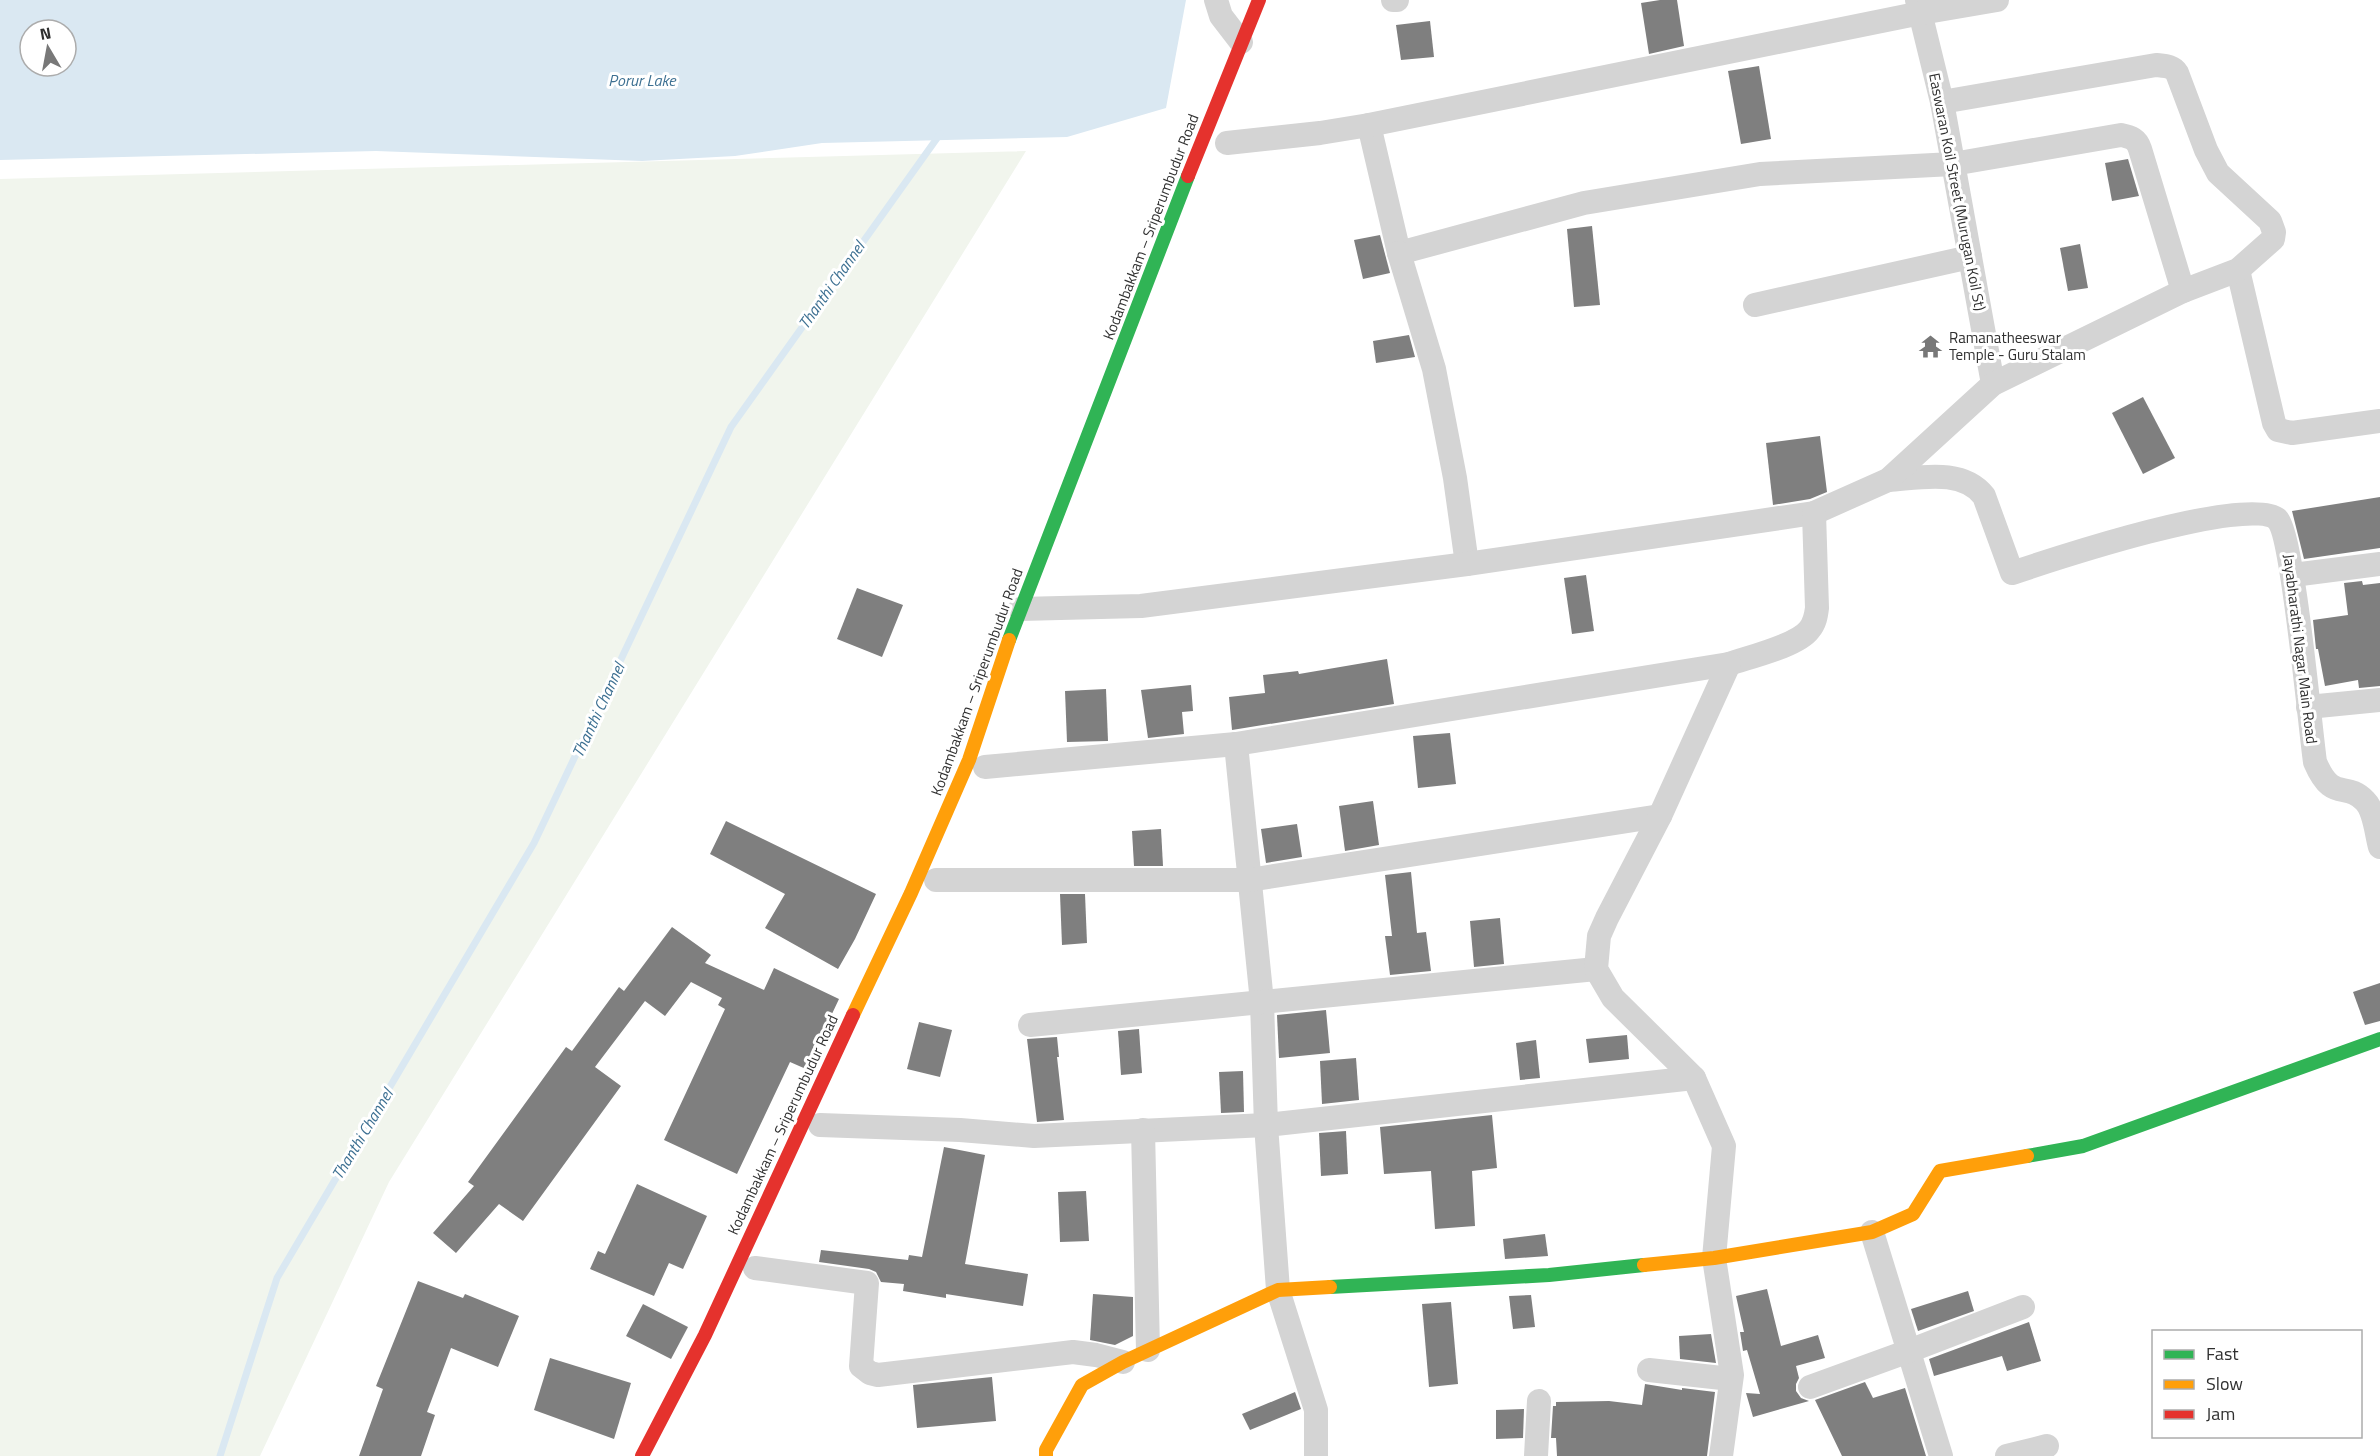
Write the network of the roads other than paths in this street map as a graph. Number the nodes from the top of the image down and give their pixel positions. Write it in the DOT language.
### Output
graph roads {
  1 [pos="1216,0"];
  2 [pos="1259,0"];
  3 [pos="1997,0"];
  4 [pos="1919,7"];
  5 [pos="1241,42"];
  6 [pos="1942,102"];
  7 [pos="1369,125"];
  8 [pos="1226,143"];
  9 [pos="1953,164"];
  10 [pos="1399,253"];
  11 [pos="1970,257"];
  12 [pos="2238,270"];
  13 [pos="2183,291"];
  14 [pos="1755,304"];
  15 [pos="1993,384"];
  16 [pos="2380,421"];
  17 [pos="1888,480"];
  18 [pos="1814,513"];
  19 [pos="1467,564"];
  20 [pos="2380,564"];
  21 [pos="2293,575"];
  22 [pos="1033,606"];
  23 [pos="1730,664"];
  24 [pos="2380,700"];
  25 [pos="2308,707"];
  26 [pos="1236,744"];
  27 [pos="985,767"];
  28 [pos="1660,816"];
  29 [pos="2380,847"];
  30 [pos="1249,880"];
  31 [pos="936,881"];
  32 [pos="1596,969"];
  33 [pos="1262,1002"];
  34 [pos="1030,1025"];
  35 [pos="2380,1039"];
  36 [pos="1694,1078"];
  37 [pos="820,1124"];
  38 [pos="1266,1125"];
  39 [pos="1143,1130"];
  40 [pos="1872,1232"];
  41 [pos="1714,1258"];
  42 [pos="754,1268"];
  43 [pos="1278,1290"];
  44 [pos="2023,1307"];
  45 [pos="1148,1350"];
  46 [pos="1909,1352"];
  47 [pos="1123,1362"];
  48 [pos="1649,1370"];
  49 [pos="1731,1379"];
  50 [pos="1810,1387"];
  51 [pos="1539,1401"];
  52 [pos="2047,1446"];
  53 [pos="642,1456"];
  54 [pos="1046,1456"];
  55 [pos="1316,1456"];
  56 [pos="1536,1456"];
  57 [pos="1721,1456"];
  58 [pos="1941,1456"];
  59 [pos="2007,1456"];
  1 -- 5 [label="street"];
  2 -- 5 [label="main road, Kodambakkam – Sriperumbudur Road"];
  3 -- 4 [label="street"];
  4 -- 6 [label="street, Easwaran Koil Street (Murugan Koil St)"];
  4 -- 7 [label="street"];
  5 -- 22 [label="main road, Kodambakkam – Sriperumbudur Road"];
  6 -- 9 [label="street, Easwaran Koil Street (Murugan Koil St)"];
  6 -- 12 [label="street"];
  7 -- 8 [label="street"];
  7 -- 10 [label="street"];
  9 -- 10 [label="street"];
  9 -- 11 [label="street, Easwaran Koil Street (Murugan Koil St)"];
  9 -- 13 [label="street"];
  10 -- 19 [label="street"];
  11 -- 14 [label="street"];
  11 -- 15 [label="street, Easwaran Koil Street (Murugan Koil St)"];
  12 -- 13 [label="street"];
  12 -- 16 [label="street"];
  13 -- 15 [label="street"];
  15 -- 17 [label="street"];
  17 -- 18 [label="street"];
  17 -- 21 [label="street, Jayabharathi Nagar Main Road"];
  18 -- 19 [label="street"];
  18 -- 23 [label="street"];
  19 -- 22 [label="street"];
  20 -- 21 [label="street"];
  21 -- 25 [label="street, Jayabharathi Nagar Main Road"];
  22 -- 53 [label="main road, Kodambakkam – Sriperumbudur Road"];
  23 -- 26 [label="street"];
  23 -- 28 [label="street"];
  24 -- 25 [label="street"];
  25 -- 29 [label="street, Jayabharathi Nagar Main Road"];
  26 -- 27 [label="street"];
  26 -- 30 [label="street"];
  28 -- 30 [label="street"];
  28 -- 32 [label="street"];
  30 -- 31 [label="street"];
  30 -- 33 [label="street"];
  32 -- 33 [label="street"];
  32 -- 36 [label="street"];
  33 -- 34 [label="street"];
  33 -- 38 [label="street"];
  35 -- 40 [label="main road"];
  36 -- 38 [label="street"];
  36 -- 41 [label="street"];
  37 -- 39 [label="street"];
  38 -- 39 [label="street"];
  38 -- 43 [label="street"];
  39 -- 45 [label="street"];
  40 -- 41 [label="main road"];
  40 -- 46 [label="street"];
  41 -- 43 [label="main road"];
  41 -- 49 [label="street"];
  42 -- 47 [label="street"];
  43 -- 45 [label="main road"];
  43 -- 55 [label="street"];
  44 -- 46 [label="street"];
  45 -- 47 [label="main road"];
  46 -- 50 [label="street"];
  46 -- 58 [label="street"];
  47 -- 54 [label="main road"];
  48 -- 49 [label="street"];
  49 -- 57 [label="street"];
  51 -- 56 [label="street"];
  52 -- 59 [label="street"];
}
